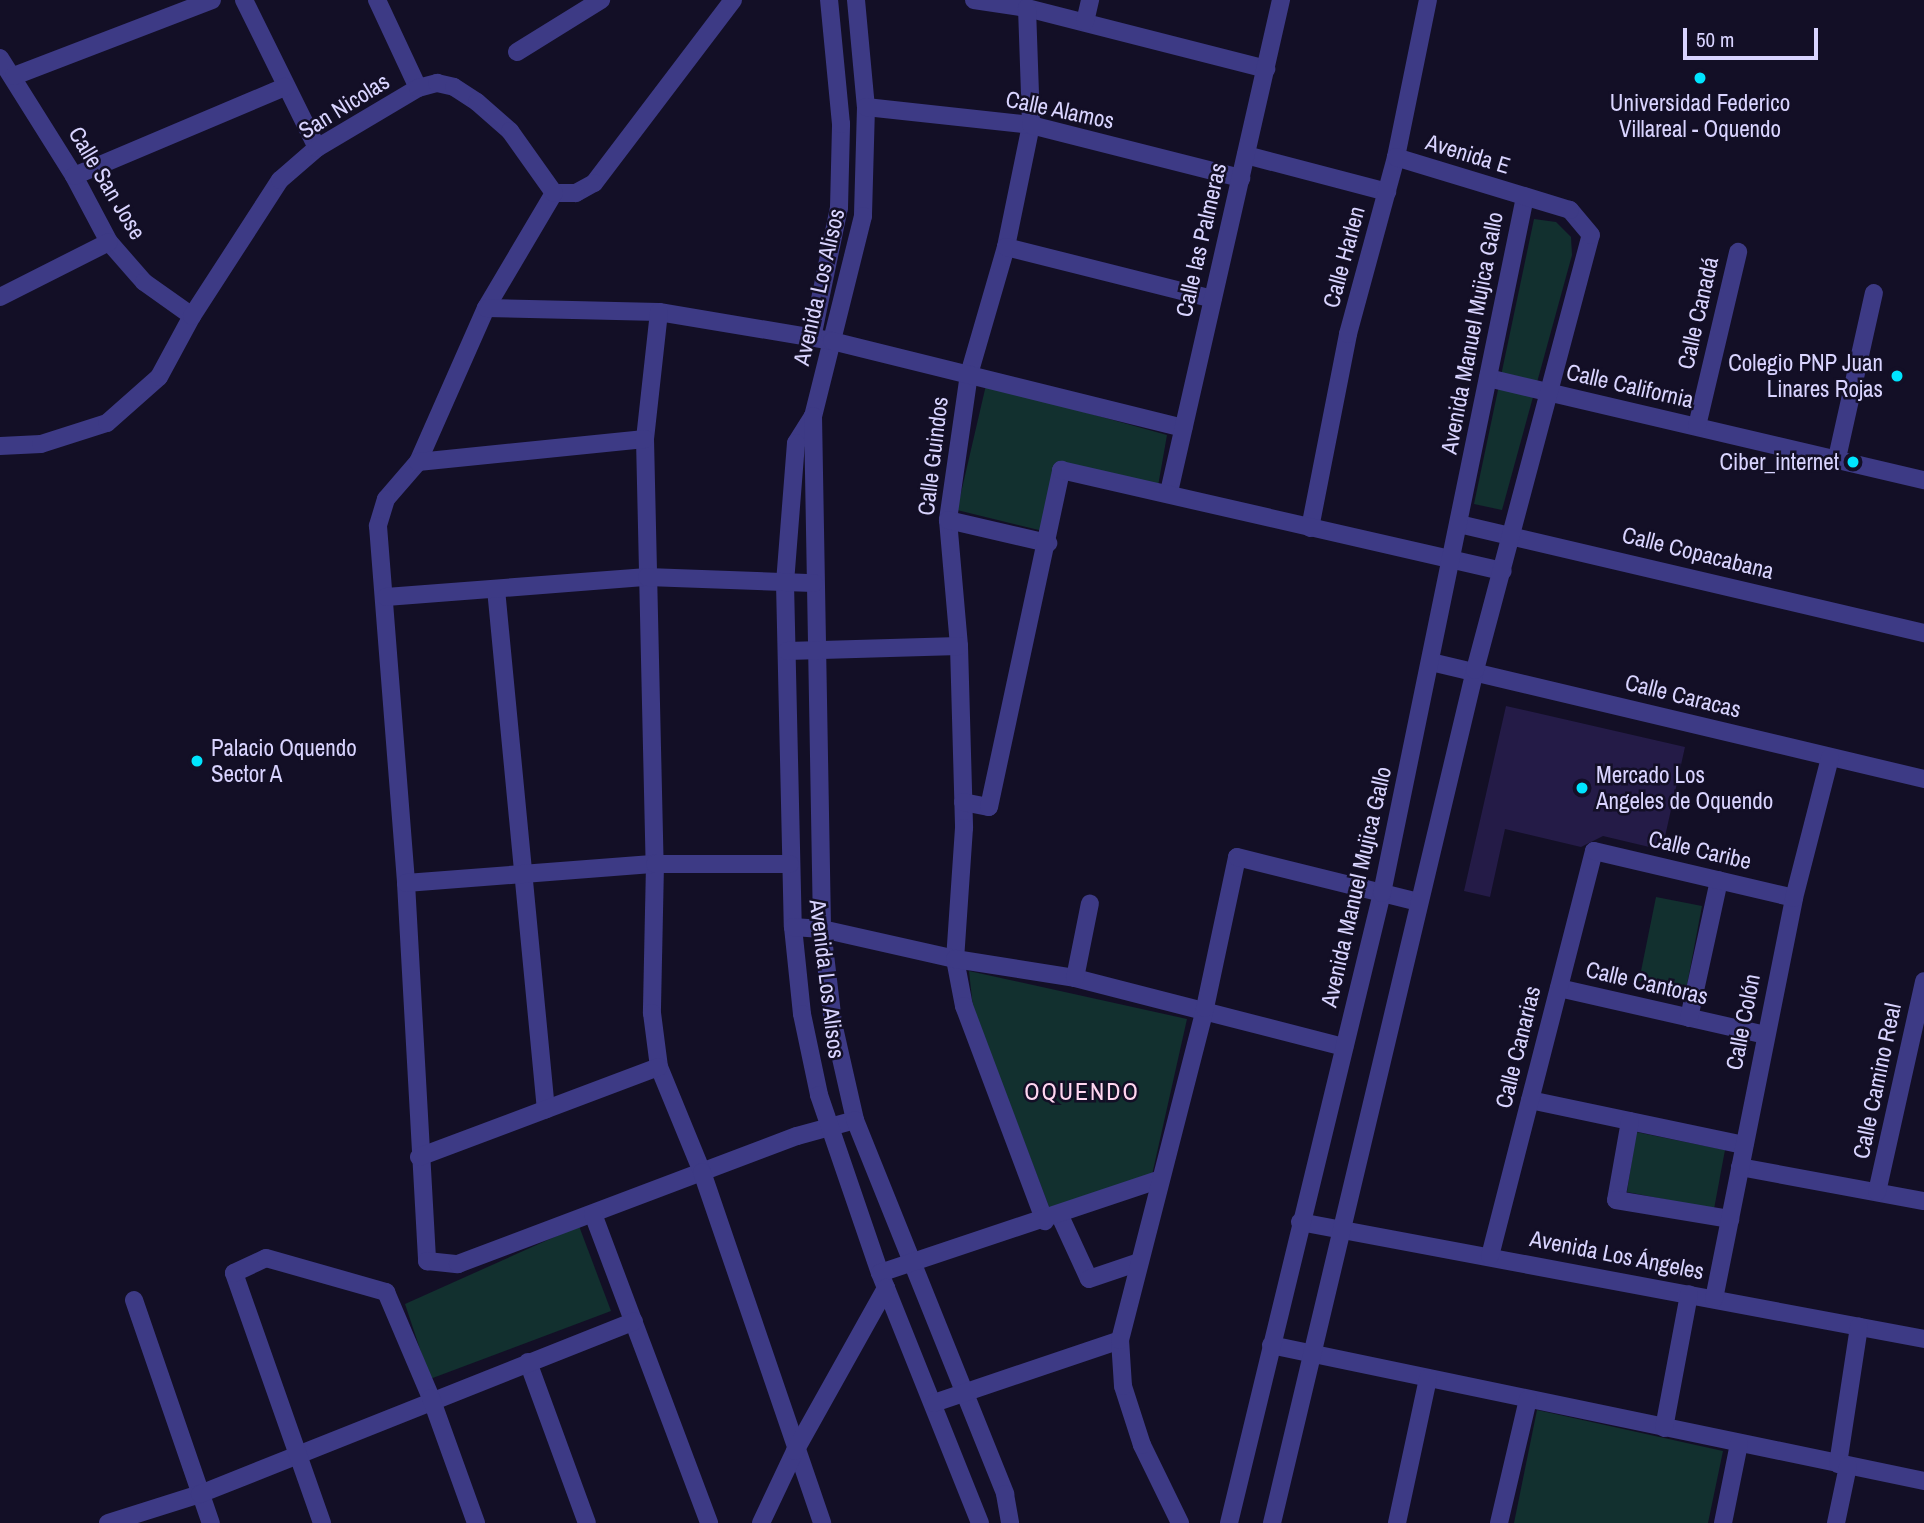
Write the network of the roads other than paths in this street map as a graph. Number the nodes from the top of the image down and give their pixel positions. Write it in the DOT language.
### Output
graph roads {
  1 [pos="212,0"];
  2 [pos="244,0"];
  3 [pos="377,0"];
  4 [pos="601,0"];
  5 [pos="733,0"];
  6 [pos="829,0"];
  7 [pos="856,0"];
  8 [pos="974,0"];
  9 [pos="1090,0"];
  10 [pos="1281,0"];
  11 [pos="1428,0"];
  12 [pos="1027,8"];
  13 [pos="1085,22"];
  14 [pos="517,52"];
  15 [pos="5,65"];
  16 [pos="1266,69"];
  17 [pos="285,87"];
  18 [pos="418,88"];
  19 [pos="866,107"];
  20 [pos="1031,125"];
  21 [pos="317,148"];
  22 [pos="1246,155"];
  23 [pos="1396,157"];
  24 [pos="74,176"];
  25 [pos="1241,178"];
  26 [pos="1387,191"];
  27 [pos="554,193"];
  28 [pos="1525,197"];
  29 [pos="108,242"];
  30 [pos="1006,247"];
  31 [pos="1738,252"];
  32 [pos="1874,293"];
  33 [pos="0,297"];
  34 [pos="1213,299"];
  35 [pos="486,308"];
  36 [pos="659,312"];
  37 [pos="192,316"];
  38 [pos="812,338"];
  39 [pos="832,341"];
  40 [pos="969,374"];
  41 [pos="1488,379"];
  42 [pos="1552,393"];
  43 [pos="813,416"];
  44 [pos="1697,426"];
  45 [pos="1183,428"];
  46 [pos="645,439"];
  47 [pos="0,446"];
  48 [pos="1837,458"];
  49 [pos="418,462"];
  50 [pos="1924,480"];
  51 [pos="1169,492"];
  52 [pos="948,520"];
  53 [pos="1459,524"];
  54 [pos="1310,528"];
  55 [pos="1513,534"];
  56 [pos="1048,543"];
  57 [pos="1452,560"];
  58 [pos="1503,571"];
  59 [pos="647,577"];
  60 [pos="785,583"];
  61 [pos="814,583"];
  62 [pos="496,589"];
  63 [pos="386,597"];
  64 [pos="1924,633"];
  65 [pos="959,646"];
  66 [pos="815,650"];
  67 [pos="787,652"];
  68 [pos="1431,662"];
  69 [pos="1475,670"];
  70 [pos="1830,758"];
  71 [pos="1924,779"];
  72 [pos="963,802"];
  73 [pos="1594,851"];
  74 [pos="655,864"];
  75 [pos="790,864"];
  76 [pos="520,873"];
  77 [pos="1719,880"];
  78 [pos="406,883"];
  79 [pos="1382,893"];
  80 [pos="1794,898"];
  81 [pos="1419,902"];
  82 [pos="1090,903"];
  83 [pos="793,927"];
  84 [pos="822,929"];
  85 [pos="955,959"];
  86 [pos="1075,978"];
  87 [pos="1924,981"];
  88 [pos="1559,988"];
  89 [pos="1205,1009"];
  90 [pos="1689,1018"];
  91 [pos="1766,1035"];
  92 [pos="1344,1047"];
  93 [pos="659,1067"];
  94 [pos="1530,1100"];
  95 [pos="546,1110"];
  96 [pos="855,1120"];
  97 [pos="1630,1121"];
  98 [pos="829,1127"];
  99 [pos="1744,1144"];
  100 [pos="419,1157"];
  101 [pos="1740,1167"];
  102 [pos="702,1172"];
  103 [pos="1158,1180"];
  104 [pos="1877,1192"];
  105 [pos="1924,1200"];
  106 [pos="593,1214"];
  107 [pos="1053,1219"];
  108 [pos="1730,1219"];
  109 [pos="1300,1222"];
  110 [pos="1339,1230"];
  111 [pos="1490,1256"];
  112 [pos="1139,1262"];
  113 [pos="910,1263"];
  114 [pos="883,1280"];
  115 [pos="1689,1294"];
  116 [pos="1714,1299"];
  117 [pos="134,1300"];
  118 [pos="634,1321"];
  119 [pos="1859,1327"];
  120 [pos="1924,1339"];
  121 [pos="1120,1340"];
  122 [pos="1271,1345"];
  123 [pos="1312,1353"];
  124 [pos="528,1362"];
  125 [pos="1429,1378"];
  126 [pos="963,1392"];
  127 [pos="431,1398"];
  128 [pos="1528,1399"];
  129 [pos="934,1403"];
  130 [pos="1664,1427"];
  131 [pos="1739,1444"];
  132 [pos="795,1451"];
  133 [pos="299,1454"];
  134 [pos="1843,1464"];
  135 [pos="1924,1481"];
  136 [pos="200,1494"];
  137 [pos="108,1523"];
  138 [pos="211,1523"];
  139 [pos="322,1523"];
  140 [pos="476,1523"];
  141 [pos="587,1523"];
  142 [pos="709,1523"];
  143 [pos="761,1523"];
  144 [pos="822,1523"];
  145 [pos="980,1523"];
  146 [pos="1010,1523"];
  147 [pos="1180,1523"];
  148 [pos="1229,1523"];
  149 [pos="1272,1523"];
  150 [pos="1397,1523"];
  151 [pos="1499,1523"];
  152 [pos="1723,1523"];
  153 [pos="1836,1523"];
  1 -- 15 [label="street"];
  2 -- 17 [label="street"];
  3 -- 18 [label="street"];
  4 -- 14 [label="street"];
  5 -- 27 [label="street"];
  6 -- 38 [label="street, Avenida Los Alisos"];
  7 -- 19 [label="street, Avenida Los Alisos"];
  8 -- 12 [label="street"];
  9 -- 13 [label="street"];
  10 -- 16 [label="street, Calle las Palmeras"];
  11 -- 23 [label="street, Calle Harlen"];
  12 -- 13 [label="street"];
  12 -- 20 [label="street, Calle Guindos"];
  13 -- 16 [label="street"];
  15 -- 24 [label="street, Calle San Jose"];
  16 -- 22 [label="street, Calle las Palmeras"];
  17 -- 21 [label="street"];
  17 -- 24 [label="street"];
  18 -- 21 [label="street, San Nicolas"];
  18 -- 27 [label="street, San Nicolas"];
  19 -- 20 [label="street, Calle Alamos"];
  19 -- 39 [label="street, Avenida Los Alisos"];
  20 -- 25 [label="street, Calle Alamos"];
  20 -- 30 [label="street, Calle Guindos"];
  21 -- 37 [label="street, San Nicolas"];
  22 -- 25 [label="street, Calle las Palmeras"];
  22 -- 26 [label="street"];
  23 -- 26 [label="street, Calle Harlen"];
  23 -- 28 [label="street, Avenida E"];
  24 -- 29 [label="street, Calle San Jose"];
  25 -- 34 [label="street, Calle las Palmeras"];
  26 -- 54 [label="street, Calle Harlen"];
  27 -- 35 [label="street"];
  28 -- 41 [label="street, Avenida Manuel Mujica Gallo"];
  28 -- 42 [label="street, Avenida Manuel Mujica Gallo"];
  29 -- 33 [label="street"];
  29 -- 37 [label="street, Calle San Jose"];
  30 -- 34 [label="street"];
  30 -- 40 [label="street, Calle Guindos"];
  31 -- 44 [label="street, Calle Canadá"];
  32 -- 48 [label="street"];
  34 -- 45 [label="street, Calle las Palmeras"];
  35 -- 36 [label="street"];
  35 -- 49 [label="street"];
  36 -- 38 [label="street"];
  36 -- 46 [label="street"];
  37 -- 47 [label="street, San Nicolas"];
  38 -- 39 [label="street"];
  39 -- 40 [label="street"];
  39 -- 43 [label="street, Avenida Los Alisos"];
  40 -- 45 [label="street"];
  40 -- 52 [label="street, Calle Guindos"];
  41 -- 42 [label="street, Calle California"];
  41 -- 53 [label="street, Avenida Manuel Mujica Gallo"];
  42 -- 44 [label="street, Calle California"];
  42 -- 55 [label="street, Avenida Manuel Mujica Gallo"];
  43 -- 60 [label="street, Avenida Los Alisos"];
  43 -- 61 [label="street, Avenida Los Alisos"];
  44 -- 48 [label="street, Calle California"];
  45 -- 51 [label="street, Calle las Palmeras"];
  46 -- 49 [label="street"];
  46 -- 59 [label="street"];
  48 -- 50 [label="street, Calle California"];
  49 -- 63 [label="street"];
  51 -- 54 [label="street"];
  51 -- 56 [label="street"];
  52 -- 56 [label="street"];
  52 -- 65 [label="street, Calle Guindos"];
  53 -- 55 [label="street, Calle Copacabana"];
  53 -- 57 [label="street, Avenida Manuel Mujica Gallo"];
  54 -- 57 [label="street"];
  55 -- 58 [label="street, Avenida Manuel Mujica Gallo"];
  55 -- 64 [label="street, Calle Copacabana"];
  56 -- 72 [label="street"];
  57 -- 58 [label="street"];
  57 -- 68 [label="street, Avenida Manuel Mujica Gallo"];
  58 -- 69 [label="street, Avenida Manuel Mujica Gallo"];
  59 -- 60 [label="street"];
  59 -- 62 [label="street"];
  59 -- 74 [label="street"];
  60 -- 61 [label="street"];
  60 -- 67 [label="street, Avenida Los Alisos"];
  61 -- 66 [label="street, Avenida Los Alisos"];
  62 -- 63 [label="street"];
  62 -- 76 [label="street"];
  63 -- 78 [label="street"];
  65 -- 66 [label="street"];
  65 -- 72 [label="street, Calle Guindos"];
  66 -- 67 [label="street"];
  66 -- 84 [label="street, Avenida Los Alisos"];
  67 -- 75 [label="street, Avenida Los Alisos"];
  68 -- 69 [label="street, Calle Caracas"];
  68 -- 79 [label="street, Avenida Manuel Mujica Gallo"];
  69 -- 70 [label="street, Calle Caracas"];
  69 -- 81 [label="street, Avenida Manuel Mujica Gallo"];
  70 -- 71 [label="street, Calle Caracas"];
  70 -- 80 [label="street, Calle Colón"];
  72 -- 85 [label="street, Calle Guindos"];
  73 -- 77 [label="street, Calle Caribe"];
  73 -- 88 [label="street, Calle Canarias"];
  74 -- 75 [label="street"];
  74 -- 76 [label="street"];
  74 -- 93 [label="street"];
  75 -- 83 [label="street, Avenida Los Alisos"];
  76 -- 78 [label="street"];
  76 -- 95 [label="street"];
  77 -- 80 [label="street, Calle Caribe"];
  77 -- 90 [label="street"];
  78 -- 100 [label="street"];
  79 -- 81 [label="street"];
  79 -- 89 [label="street"];
  79 -- 92 [label="street, Avenida Manuel Mujica Gallo"];
  80 -- 91 [label="street, Calle Colón"];
  81 -- 110 [label="street, Avenida Manuel Mujica Gallo"];
  82 -- 86 [label="street"];
  83 -- 84 [label="street"];
  83 -- 98 [label="street, Avenida Los Alisos"];
  84 -- 85 [label="street"];
  84 -- 96 [label="street, Avenida Los Alisos"];
  85 -- 86 [label="street"];
  85 -- 107 [label="street, Calle Guindos"];
  86 -- 89 [label="street"];
  87 -- 104 [label="street, Calle Camino Real"];
  88 -- 90 [label="street, Calle Cantoras"];
  88 -- 94 [label="street, Calle Canarias"];
  89 -- 92 [label="street"];
  89 -- 103 [label="street"];
  90 -- 91 [label="street, Calle Cantoras"];
  91 -- 99 [label="street, Calle Colón"];
  92 -- 109 [label="street, Avenida Manuel Mujica Gallo"];
  93 -- 95 [label="street"];
  93 -- 102 [label="street"];
  94 -- 97 [label="street"];
  94 -- 111 [label="street, Calle Canarias"];
  95 -- 100 [label="street"];
  96 -- 98 [label="street"];
  96 -- 113 [label="street, Avenida Los Alisos"];
  97 -- 99 [label="street"];
  97 -- 108 [label="street"];
  98 -- 102 [label="street"];
  98 -- 114 [label="street, Avenida Los Alisos"];
  99 -- 101 [label="street, Calle Colón"];
  100 -- 106 [label="street"];
  101 -- 104 [label="street"];
  101 -- 108 [label="street, Calle Colón"];
  102 -- 106 [label="street"];
  102 -- 132 [label="street"];
  103 -- 107 [label="street"];
  103 -- 112 [label="street"];
  104 -- 105 [label="street"];
  106 -- 118 [label="street"];
  107 -- 112 [label="street, Calle Guindos"];
  107 -- 113 [label="street"];
  108 -- 116 [label="street, Calle Colón"];
  109 -- 110 [label="street, Avenida Los Ángeles"];
  109 -- 122 [label="street, Avenida Manuel Mujica Gallo"];
  110 -- 111 [label="street, Avenida Los Ángeles"];
  110 -- 123 [label="street, Avenida Manuel Mujica Gallo"];
  111 -- 115 [label="street, Avenida Los Ángeles"];
  112 -- 121 [label="street"];
  113 -- 114 [label="street"];
  113 -- 126 [label="street, Avenida Los Alisos"];
  114 -- 129 [label="street, Avenida Los Alisos"];
  114 -- 132 [label="street"];
  115 -- 116 [label="street, Avenida Los Ángeles"];
  115 -- 130 [label="street"];
  116 -- 119 [label="street, Avenida Los Ángeles"];
  117 -- 136 [label="street"];
  118 -- 124 [label="street"];
  118 -- 142 [label="street"];
  119 -- 120 [label="street, Avenida Los Ángeles"];
  119 -- 134 [label="street"];
  121 -- 126 [label="street"];
  121 -- 147 [label="street"];
  122 -- 123 [label="street"];
  122 -- 148 [label="street, Avenida Manuel Mujica Gallo"];
  123 -- 125 [label="street"];
  123 -- 149 [label="street, Avenida Manuel Mujica Gallo"];
  124 -- 127 [label="street"];
  124 -- 141 [label="street"];
  125 -- 128 [label="street"];
  125 -- 150 [label="street"];
  126 -- 129 [label="street"];
  126 -- 146 [label="street, Avenida Los Alisos"];
  127 -- 133 [label="street"];
  127 -- 133 [label="street"];
  127 -- 140 [label="street"];
  128 -- 130 [label="street"];
  128 -- 151 [label="street"];
  129 -- 145 [label="street, Avenida Los Alisos"];
  130 -- 131 [label="street"];
  131 -- 134 [label="street"];
  131 -- 152 [label="street"];
  132 -- 143 [label="street"];
  132 -- 144 [label="street"];
  133 -- 136 [label="street"];
  133 -- 139 [label="street"];
  134 -- 135 [label="street"];
  134 -- 153 [label="street"];
  136 -- 137 [label="street"];
  136 -- 138 [label="street"];
}
